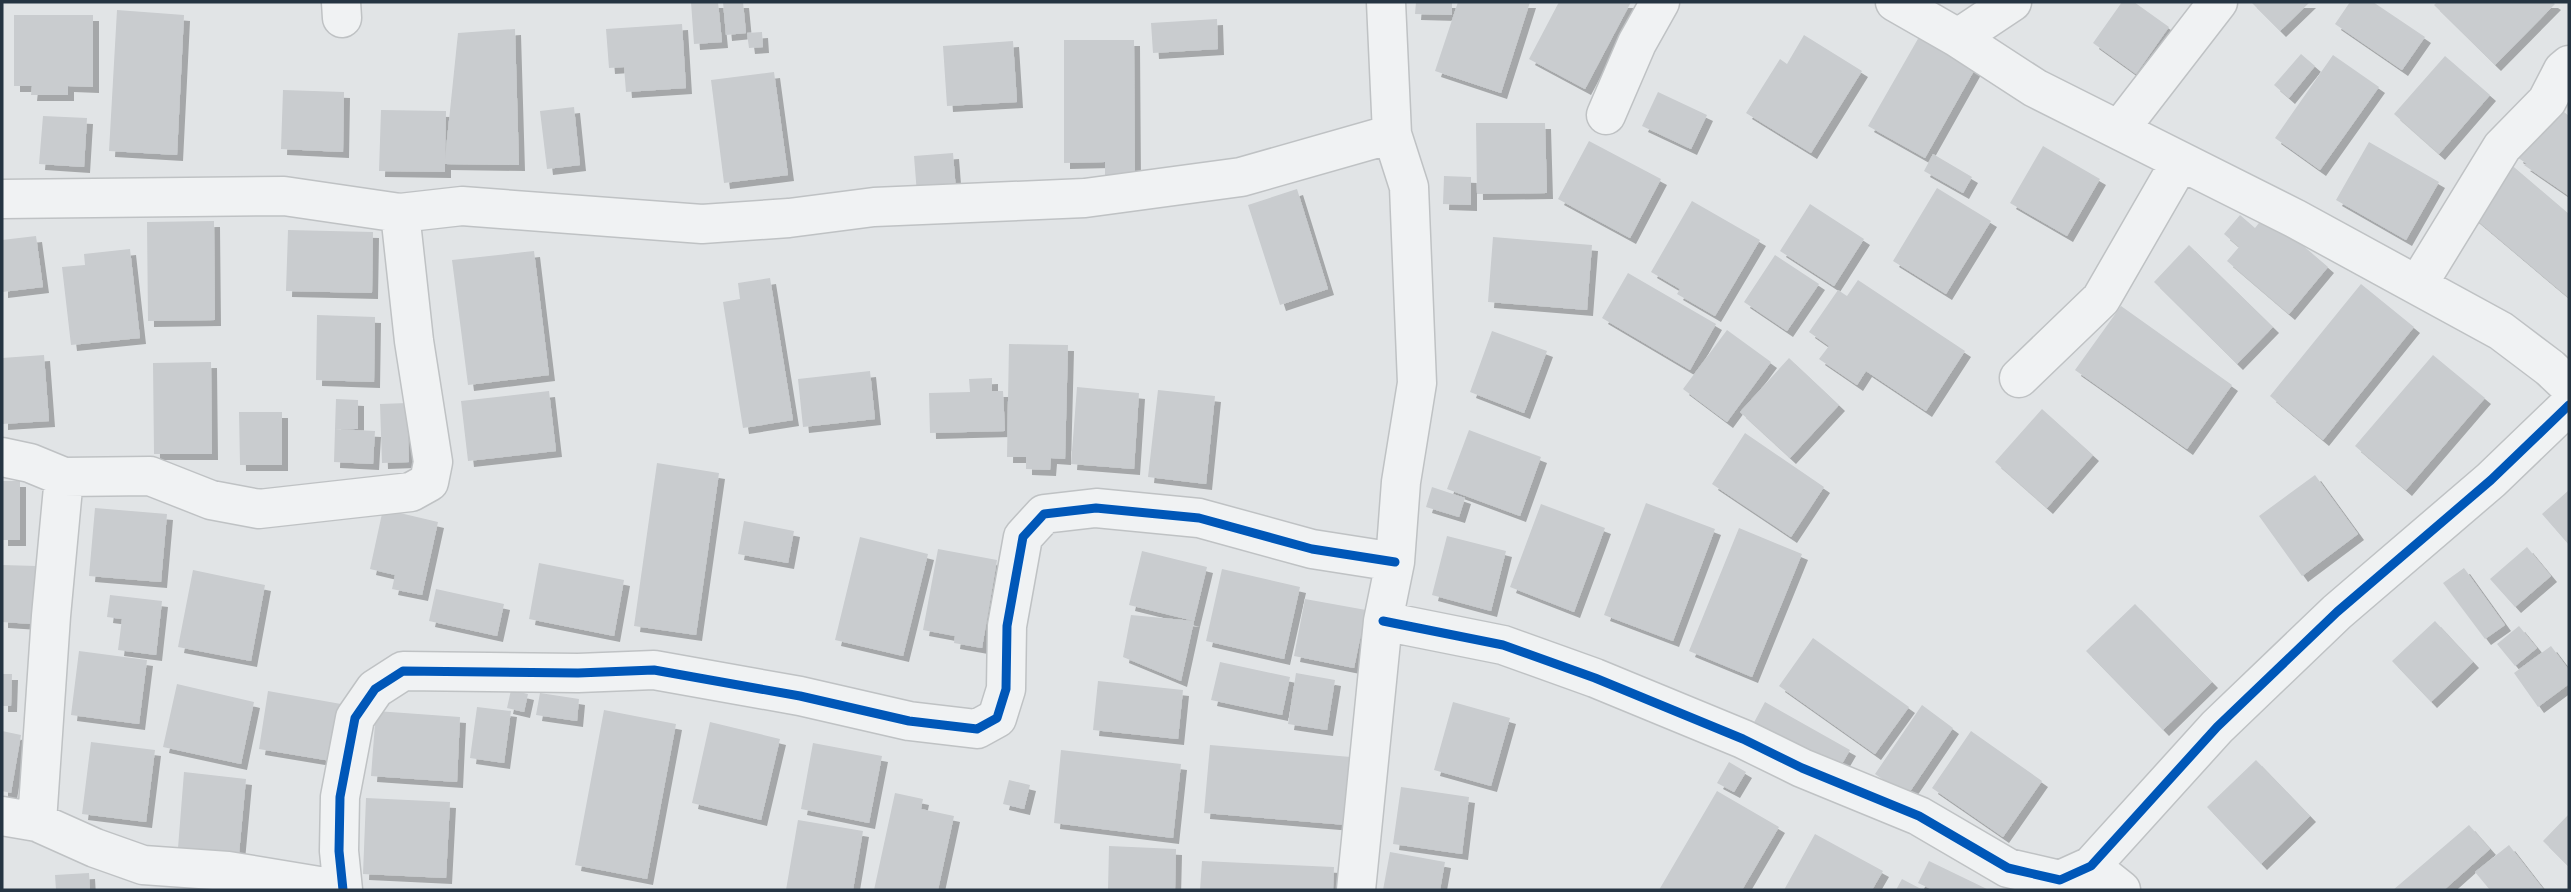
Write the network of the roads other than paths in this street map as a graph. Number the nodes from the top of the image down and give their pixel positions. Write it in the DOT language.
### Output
graph roads {
  1 [pos="1386,2"];
  2 [pos="1660,2"];
  3 [pos="1895,2"];
  4 [pos="2012,2"];
  5 [pos="2218,2"];
  6 [pos="1958,38"];
  7 [pos="2569,65"];
  8 [pos="1605,115"];
  9 [pos="2119,131"];
  10 [pos="1392,134"];
  11 [pos="2180,162"];
  12 [pos="2,199"];
  13 [pos="400,213"];
  14 [pos="2418,284"];
  15 [pos="2019,378"];
  16 [pos="2569,386"];
  17 [pos="2569,405"];
  18 [pos="2,457"];
  19 [pos="64,477"];
  20 [pos="1395,562"];
  21 [pos="1383,621"];
  22 [pos="20,819"];
  23 [pos="145,878"];
  24 [pos="2067,879"];
  25 [pos="343,890"];
  26 [pos="1356,890"];
  27 [pos="2121,890"];
  1 -- 10 [label="street"];
  2 -- 8 [label="street"];
  3 -- 6 [label="street"];
  4 -- 6 [label="street"];
  5 -- 9 [label="street"];
  6 -- 9 [label="street"];
  7 -- 14 [label="street"];
  9 -- 11 [label="street"];
  10 -- 13 [label="street"];
  10 -- 20 [label="street"];
  11 -- 14 [label="street"];
  11 -- 15 [label="street"];
  12 -- 13 [label="street"];
  13 -- 19 [label="street"];
  14 -- 16 [label="street"];
  17 -- 24 [label="street"];
  18 -- 19 [label="street"];
  19 -- 22 [label="street"];
  20 -- 21 [label="street"];
  20 -- 25 [label="street"];
  21 -- 24 [label="street"];
  21 -- 26 [label="street"];
  22 -- 23 [label="street"];
  23 -- 25 [label="street"];
  24 -- 27 [label="street"];
}
